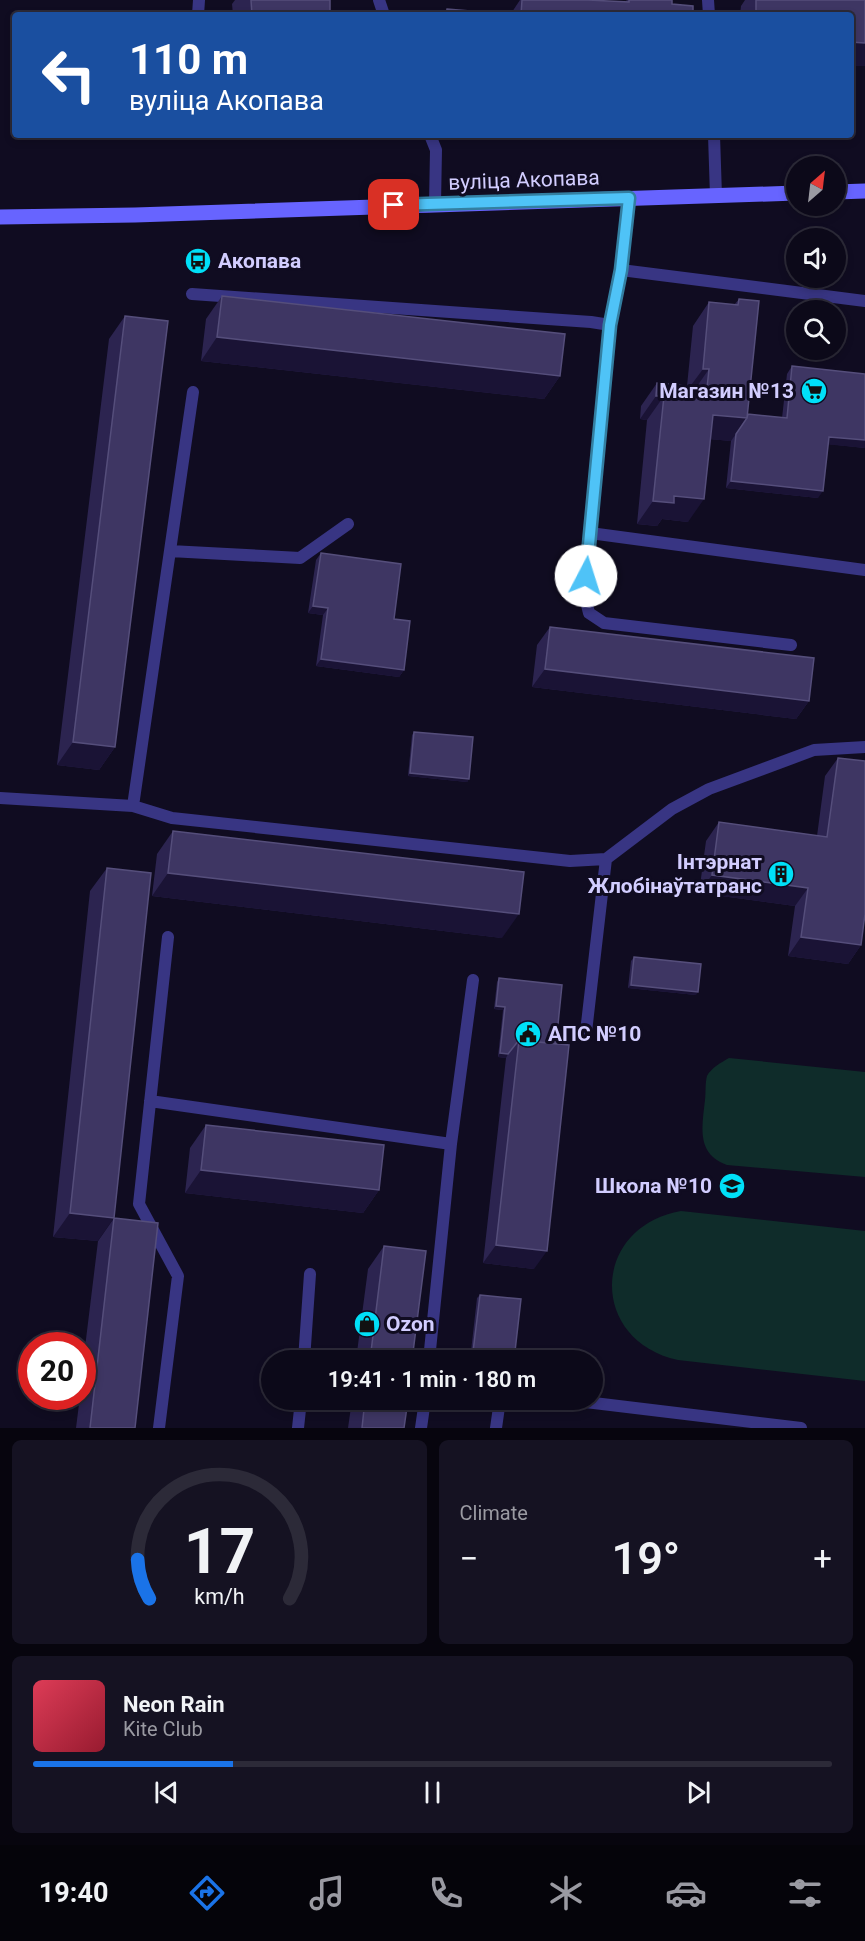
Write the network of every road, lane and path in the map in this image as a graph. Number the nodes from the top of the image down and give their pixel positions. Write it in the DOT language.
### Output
graph roads {
  1 [pos="431,138"];
  2 [pos="714,138"];
  3 [pos="865,191"];
  4 [pos="846,192"];
  5 [pos="786,193"];
  6 [pos="716,196"];
  7 [pos="629,198"];
  8 [pos="435,204"];
  9 [pos="0,217"];
  10 [pos="621,270"];
  11 [pos="192,294"];
  12 [pos="865,301"];
  13 [pos="610,325"];
  14 [pos="193,392"];
  15 [pos="348,524"];
  16 [pos="590,533"];
  17 [pos="170,551"];
  18 [pos="865,570"];
  19 [pos="791,645"];
  20 [pos="865,747"];
  21 [pos="0,798"];
  22 [pos="133,806"];
  23 [pos="606,859"];
  24 [pos="168,937"];
  25 [pos="473,980"];
  26 [pos="586,1032"];
  27 [pos="150,1101"];
  28 [pos="451,1144"];
  29 [pos="310,1274"];
  30 [pos="305,1350"];
  31 [pos="430,1350"];
  32 [pos="603,1404"];
  33 [pos="300,1410"];
  34 [pos="423,1410"];
  35 [pos="498,1410"];
  36 [pos="159,1428"];
  37 [pos="298,1428"];
  38 [pos="421,1428"];
  39 [pos="495,1428"];
  40 [pos="801,1428"];
  1 -- 8 [label="lane"];
  2 -- 6 [label="lane"];
  3 -- 4 [label="main road"];
  5 -- 6 [label="main road, вуліца Акопава"];
  6 -- 7 [label="main road, вуліца Акопава"];
  7 -- 8 [label="main road, вуліца Акопава"];
  7 -- 10 [label="lane"];
  8 -- 9 [label="main road, вуліца Акопава"];
  10 -- 12 [label="lane"];
  10 -- 13 [label="lane"];
  11 -- 13 [label="lane"];
  13 -- 16 [label="lane"];
  14 -- 17 [label="lane"];
  15 -- 17 [label="lane"];
  16 -- 18 [label="lane"];
  16 -- 19 [label="lane"];
  17 -- 22 [label="lane"];
  20 -- 23 [label="lane"];
  21 -- 22 [label="lane"];
  22 -- 23 [label="lane"];
  23 -- 26 [label="lane"];
  24 -- 27 [label="lane"];
  25 -- 28 [label="lane"];
  27 -- 28 [label="lane"];
  27 -- 36 [label="lane"];
  28 -- 31 [label="lane"];
  29 -- 30 [label="lane"];
  32 -- 40 [label="lane"];
  33 -- 37 [label="lane"];
  34 -- 38 [label="lane"];
  35 -- 39 [label="lane"];
}
